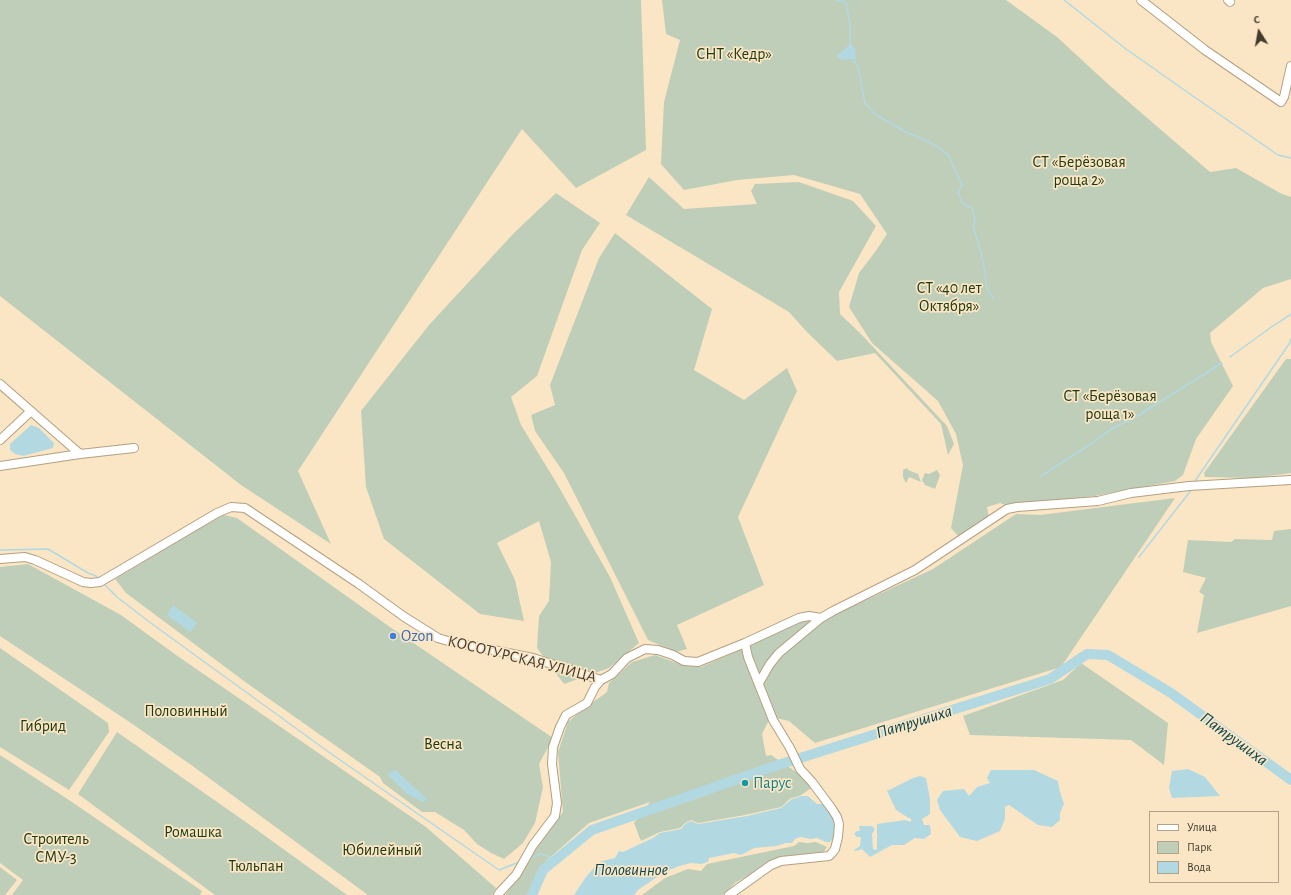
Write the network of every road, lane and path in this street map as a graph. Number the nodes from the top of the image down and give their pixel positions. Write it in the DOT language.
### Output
graph roads {
  1 [pos="1141,0"];
  2 [pos="1291,66"];
  3 [pos="0,384"];
  4 [pos="31,411"];
  5 [pos="0,440"];
  6 [pos="134,448"];
  7 [pos="80,454"];
  8 [pos="0,466"];
  9 [pos="1291,480"];
  10 [pos="0,559"];
  11 [pos="821,618"];
  12 [pos="745,643"];
  13 [pos="602,680"];
  14 [pos="759,683"];
  15 [pos="498,895"];
  16 [pos="729,895"];
  1 -- 2 [label="street"];
  3 -- 4 [label="street"];
  4 -- 5 [label="street"];
  4 -- 7 [label="street"];
  6 -- 7 [label="street"];
  7 -- 8 [label="street"];
  9 -- 11 [label="street"];
  10 -- 13 [label="street, КОСОТУРСКАЯ УЛИЦА"];
  11 -- 12 [label="street"];
  11 -- 14 [label="street"];
  12 -- 13 [label="street, КОСОТУРСКАЯ УЛИЦА"];
  12 -- 14 [label="street"];
  13 -- 15 [label="street"];
  14 -- 16 [label="street"];
}
